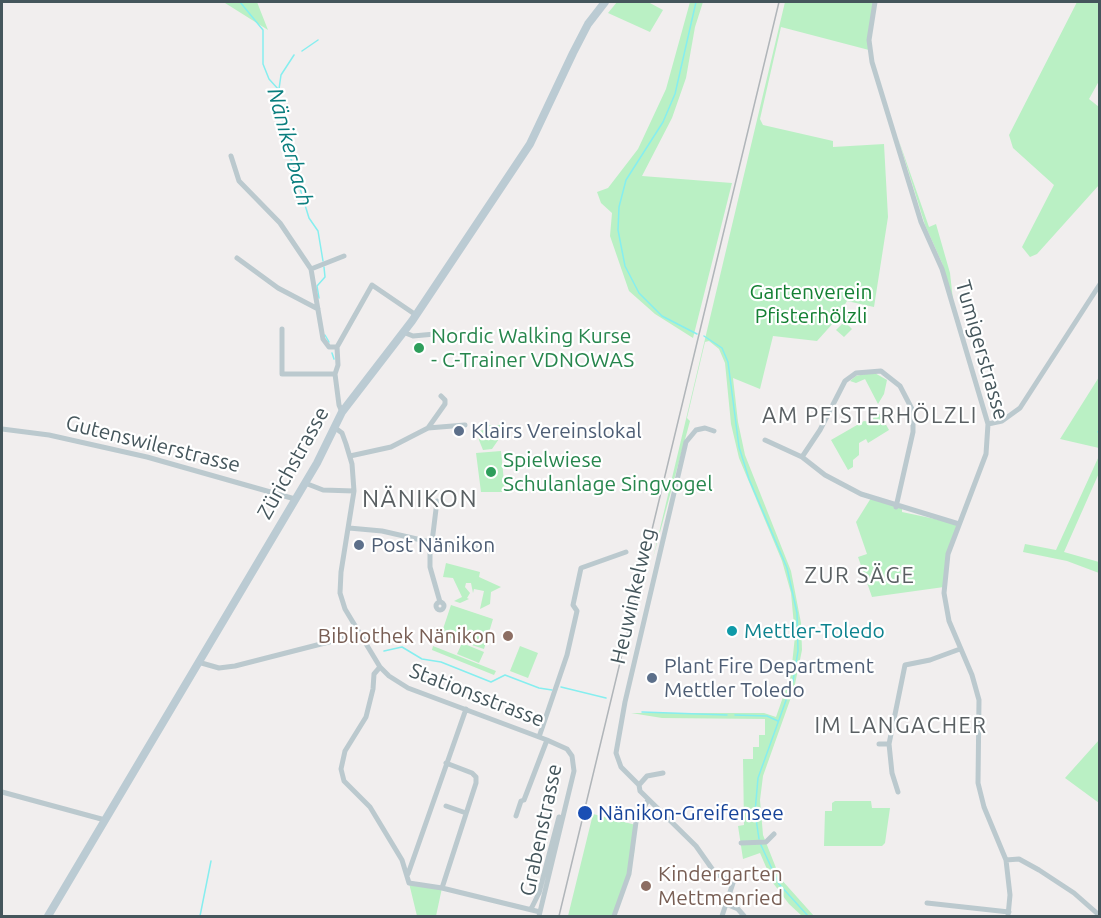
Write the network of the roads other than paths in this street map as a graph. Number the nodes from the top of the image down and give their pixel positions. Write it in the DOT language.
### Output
graph roads {
  1 [pos="605,2"];
  2 [pos="611,2"];
  3 [pos="875,2"];
  4 [pos="582,37"];
  5 [pos="231,156"];
  6 [pos="344,256"];
  7 [pos="237,258"];
  8 [pos="311,269"];
  9 [pos="1100,284"];
  10 [pos="318,309"];
  11 [pos="416,315"];
  12 [pos="282,329"];
  13 [pos="403,332"];
  14 [pos="435,334"];
  15 [pos="337,347"];
  16 [pos="335,374"];
  17 [pos="441,396"];
  18 [pos="342,411"];
  19 [pos="988,424"];
  20 [pos="465,425"];
  21 [pos="334,426"];
  22 [pos="428,428"];
  23 [pos="2,429"];
  24 [pos="714,431"];
  25 [pos="765,440"];
  26 [pos="350,456"];
  27 [pos="802,457"];
  28 [pos="305,483"];
  29 [pos="354,491"];
  30 [pos="295,499"];
  31 [pos="436,501"];
  32 [pos="896,507"];
  33 [pos="959,524"];
  34 [pos="349,528"];
  35 [pos="431,542"];
  36 [pos="492,550"];
  37 [pos="626,552"];
  38 [pos="440,602"];
  39 [pos="360,634"];
  40 [pos="960,649"];
  41 [pos="198,662"];
  42 [pos="380,667"];
  43 [pos="466,709"];
  44 [pos="539,737"];
  45 [pos="547,740"];
  46 [pos="879,744"];
  47 [pos="889,744"];
  48 [pos="569,752"];
  49 [pos="446,763"];
  50 [pos="663,773"];
  51 [pos="573,778"];
  52 [pos="639,784"];
  53 [pos="2,792"];
  54 [pos="898,792"];
  55 [pos="648,800"];
  56 [pos="446,806"];
  57 [pos="466,813"];
  58 [pos="516,816"];
  59 [pos="105,820"];
  60 [pos="774,834"];
  61 [pos="741,843"];
  62 [pos="1006,860"];
  63 [pos="407,875"];
  64 [pos="442,888"];
  65 [pos="726,903"];
  66 [pos="927,903"];
  67 [pos="531,909"];
  68 [pos="540,914"];
  69 [pos="1009,914"];
  70 [pos="48,916"];
  71 [pos="614,916"];
  72 [pos="722,916"];
  73 [pos="744,916"];
  74 [pos="1100,916"];
  1 -- 4 [label="main road, Zürichstrasse"];
  2 -- 4 [label="main road, Zürichstrasse"];
  3 -- 19 [label="street, Tumigerstrasse"];
  4 -- 11 [label="main road, Zürichstrasse"];
  5 -- 8 [label="street"];
  6 -- 8 [label="street"];
  7 -- 10 [label="street"];
  8 -- 10 [label="street"];
  9 -- 19 [label="street"];
  10 -- 15 [label="street"];
  11 -- 13 [label="main road, Zürichstrasse"];
  11 -- 15 [label="street"];
  12 -- 16 [label="street"];
  13 -- 14 [label="street"];
  13 -- 18 [label="main road, Zürichstrasse"];
  15 -- 16 [label="street"];
  16 -- 18 [label="street"];
  17 -- 22 [label="street"];
  18 -- 21 [label="main road, Zürichstrasse"];
  19 -- 33 [label="street, Tumigerstrasse"];
  20 -- 22 [label="street"];
  21 -- 26 [label="street, Stationsstrasse"];
  21 -- 28 [label="main road, Zürichstrasse"];
  22 -- 26 [label="street"];
  23 -- 30 [label="street, Gutenswilerstrasse"];
  24 -- 52 [label="street, Heuwinkelweg"];
  25 -- 27 [label="street"];
  26 -- 29 [label="street, Stationsstrasse"];
  27 -- 32 [label="street"];
  27 -- 32 [label="street"];
  28 -- 29 [label="street"];
  28 -- 30 [label="main road, Zürichstrasse"];
  29 -- 34 [label="street, Stationsstrasse"];
  30 -- 41 [label="main road, Zürichstrasse"];
  31 -- 35 [label="street"];
  32 -- 33 [label="street"];
  33 -- 40 [label="street, Tumigerstrasse"];
  34 -- 35 [label="street"];
  34 -- 39 [label="street, Stationsstrasse"];
  35 -- 36 [label="street"];
  35 -- 38 [label="street"];
  37 -- 44 [label="street"];
  39 -- 41 [label="street"];
  39 -- 42 [label="street, Stationsstrasse"];
  40 -- 47 [label="street"];
  40 -- 62 [label="street, Tumigerstrasse"];
  41 -- 59 [label="main road, Zürichstrasse"];
  42 -- 43 [label="street, Stationsstrasse"];
  42 -- 63 [label="street"];
  43 -- 44 [label="street, Stationsstrasse"];
  43 -- 49 [label="street"];
  44 -- 45 [label="street, Stationsstrasse"];
  45 -- 48 [label="street, Stationsstrasse"];
  45 -- 58 [label="street"];
  46 -- 47 [label="street"];
  47 -- 54 [label="street"];
  48 -- 51 [label="street, Grabenstrasse"];
  49 -- 57 [label="street"];
  49 -- 63 [label="street"];
  50 -- 52 [label="street"];
  51 -- 67 [label="street"];
  51 -- 68 [label="street, Grabenstrasse"];
  52 -- 55 [label="street"];
  53 -- 59 [label="street"];
  55 -- 65 [label="street"];
  55 -- 71 [label="street"];
  56 -- 57 [label="street"];
  57 -- 64 [label="street"];
  59 -- 70 [label="main road, Zürichstrasse"];
  60 -- 61 [label="street"];
  62 -- 69 [label="street, Tumigerstrasse"];
  62 -- 74 [label="street"];
  63 -- 64 [label="street"];
  64 -- 67 [label="street"];
  65 -- 72 [label="street"];
  65 -- 73 [label="street"];
  66 -- 69 [label="street"];
  67 -- 68 [label="street"];
}
